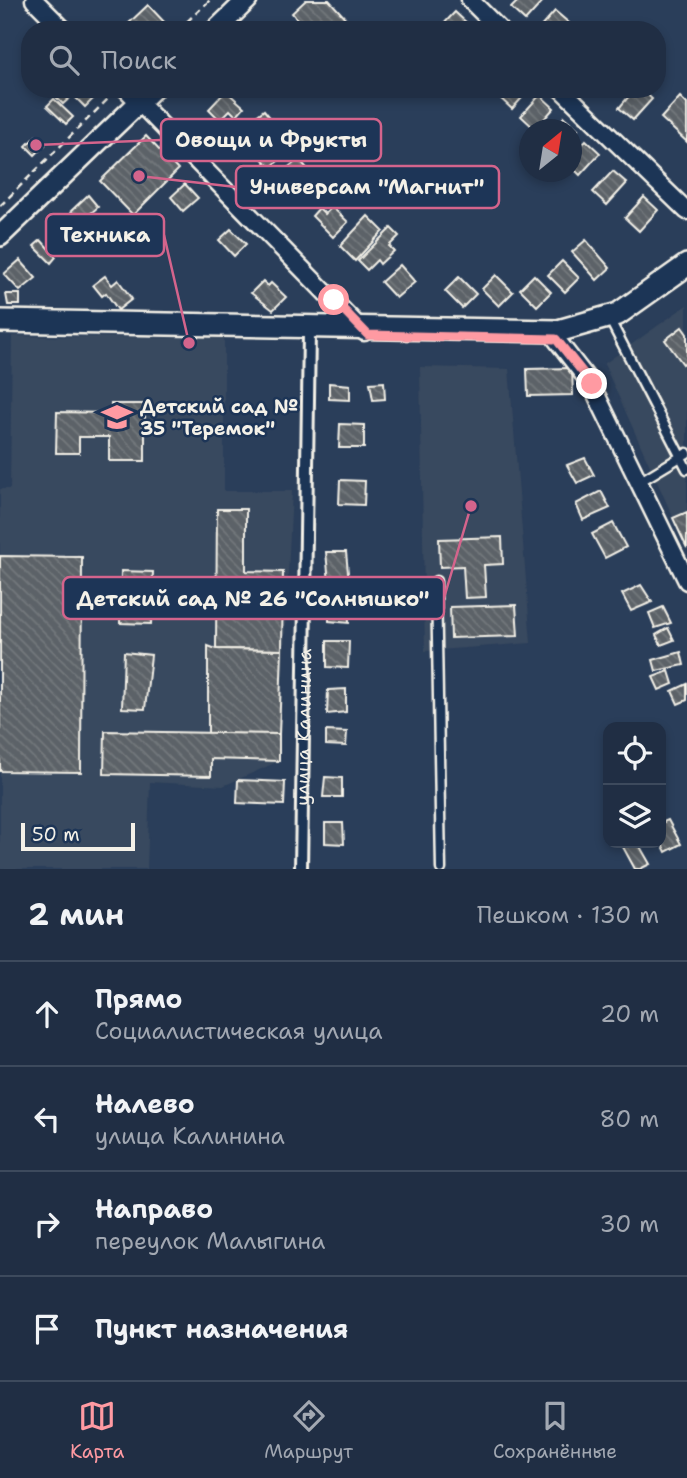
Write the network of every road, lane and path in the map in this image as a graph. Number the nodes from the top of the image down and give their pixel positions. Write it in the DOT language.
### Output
graph roads {
  1 [pos="34,0"];
  2 [pos="209,0"];
  3 [pos="247,0"];
  4 [pos="470,0"];
  5 [pos="55,21"];
  6 [pos="187,21"];
  7 [pos="225,21"];
  8 [pos="491,21"];
  9 [pos="108,98"];
  10 [pos="135,98"];
  11 [pos="143,98"];
  12 [pos="571,98"];
  13 [pos="0,206"];
  14 [pos="687,211"];
  15 [pos="0,236"];
  16 [pos="687,265"];
  17 [pos="687,274"];
  18 [pos="0,321"];
  19 [pos="612,324"];
  20 [pos="0,327"];
  21 [pos="364,331"];
  22 [pos="309,333"];
  23 [pos="556,339"];
  24 [pos="684,455"];
  25 [pos="687,469"];
  26 [pos="638,482"];
  27 [pos="436,581"];
  28 [pos="687,581"];
  29 [pos="301,869"];
  30 [pos="440,869"];
  1 -- 5 [label="street"];
  2 -- 6 [label="path"];
  3 -- 7 [label="street"];
  4 -- 8 [label="street"];
  9 -- 13 [label="path"];
  10 -- 15 [label="street"];
  11 -- 21 [label="street"];
  12 -- 14 [label="street"];
  16 -- 21 [label="main road"];
  17 -- 19 [label="main road"];
  18 -- 21 [label="main road"];
  19 -- 23 [label="main road"];
  19 -- 24 [label="lane"];
  20 -- 22 [label="main road"];
  21 -- 22 [label="main road"];
  21 -- 23 [label="main road"];
  22 -- 29 [label="street, улица Калинина"];
  23 -- 26 [label="street"];
  24 -- 25 [label="lane"];
  24 -- 26 [label="lane"];
  26 -- 28 [label="street"];
  27 -- 30 [label="lane"];
}
